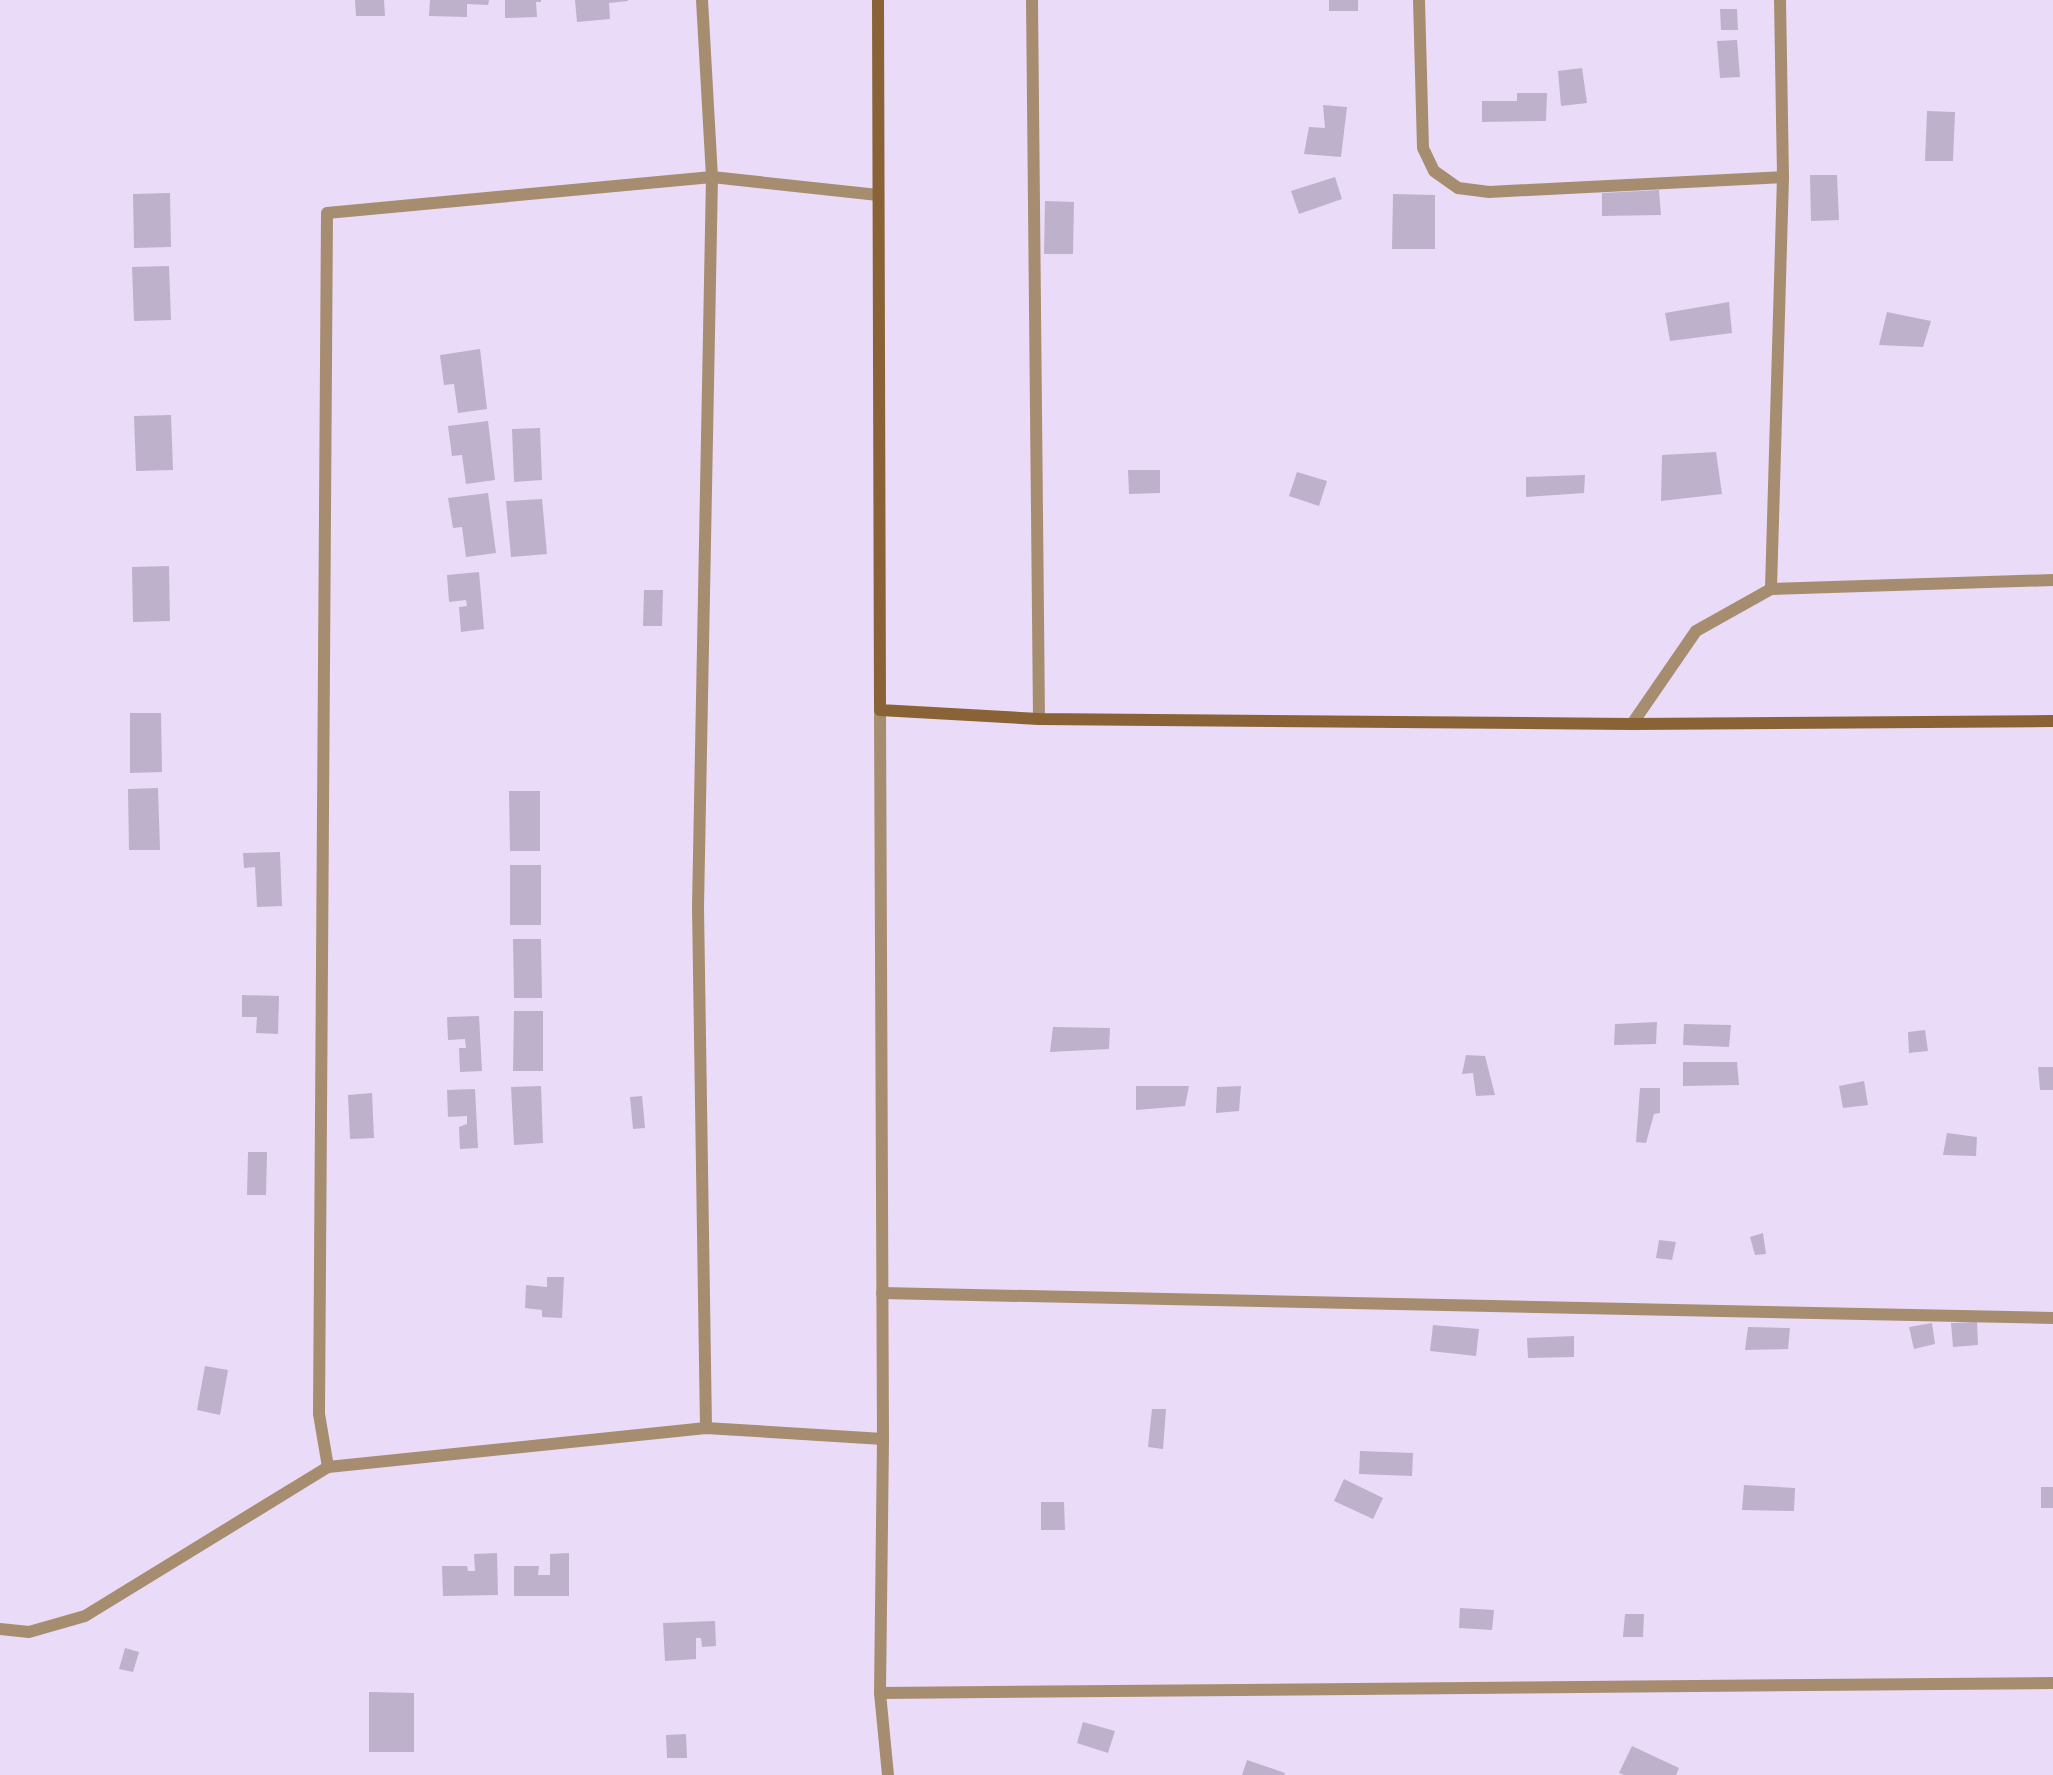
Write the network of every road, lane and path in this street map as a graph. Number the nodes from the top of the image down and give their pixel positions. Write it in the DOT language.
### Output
graph roads {
  1 [pos="702,0"];
  2 [pos="878,0"];
  3 [pos="1032,0"];
  4 [pos="1419,0"];
  5 [pos="1780,0"];
  6 [pos="712,176"];
  7 [pos="1783,177"];
  8 [pos="878,196"];
  9 [pos="2053,580"];
  10 [pos="1772,589"];
  11 [pos="880,710"];
  12 [pos="1039,719"];
  13 [pos="2053,720"];
  14 [pos="1632,724"];
  15 [pos="882,1293"];
  16 [pos="2053,1318"];
  17 [pos="706,1428"];
  18 [pos="883,1439"];
  19 [pos="328,1467"];
  20 [pos="0,1629"];
  21 [pos="2053,1683"];
  22 [pos="880,1693"];
  23 [pos="888,1775"];
  1 -- 6 [label="street"];
  2 -- 8 [label="street"];
  3 -- 12 [label="street"];
  4 -- 7 [label="street"];
  5 -- 7 [label="street"];
  6 -- 8 [label="street"];
  6 -- 17 [label="street"];
  6 -- 19 [label="street"];
  7 -- 10 [label="street"];
  8 -- 11 [label="street"];
  9 -- 10 [label="street"];
  10 -- 14 [label="street"];
  11 -- 12 [label="street"];
  11 -- 15 [label="street"];
  12 -- 14 [label="street"];
  13 -- 14 [label="street"];
  15 -- 16 [label="street"];
  15 -- 18 [label="street"];
  17 -- 18 [label="street"];
  17 -- 19 [label="street"];
  18 -- 22 [label="street"];
  19 -- 20 [label="street"];
  21 -- 22 [label="street"];
  22 -- 23 [label="street"];
}
